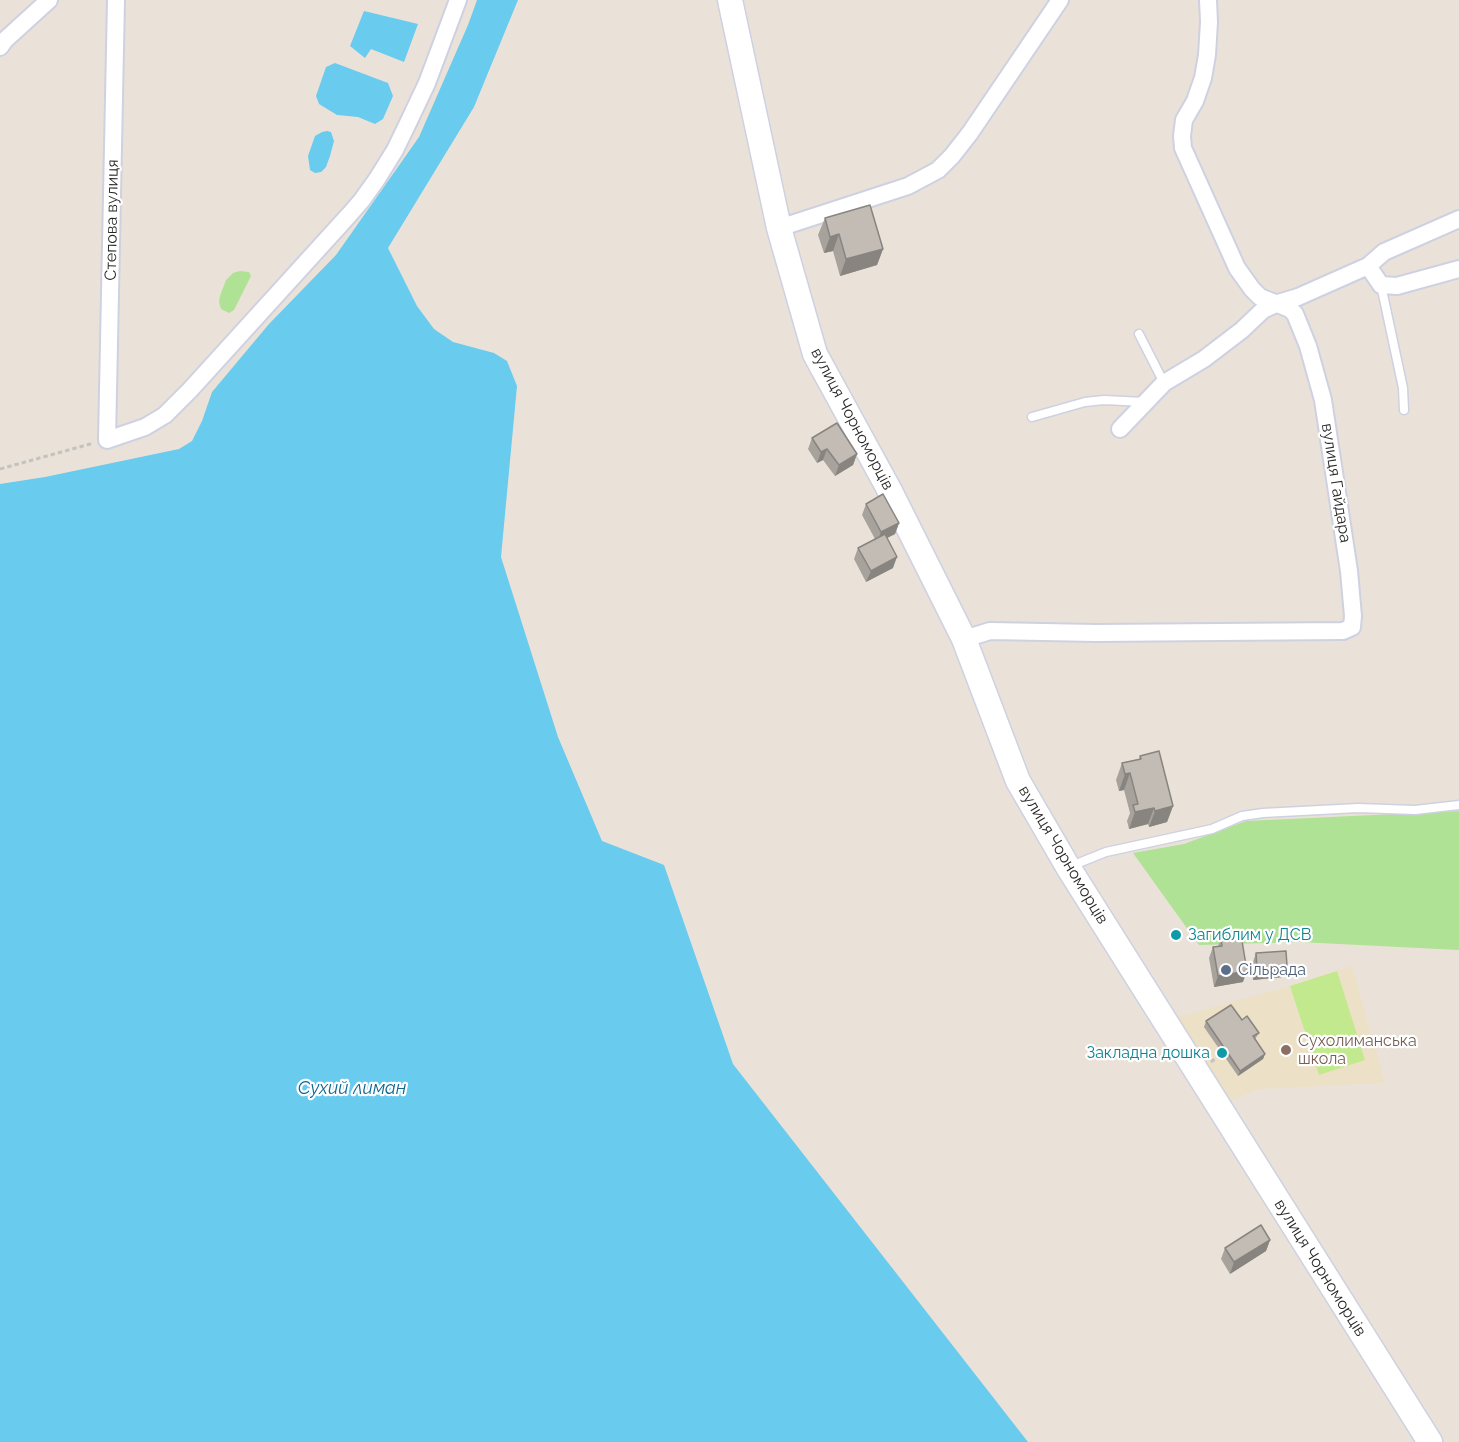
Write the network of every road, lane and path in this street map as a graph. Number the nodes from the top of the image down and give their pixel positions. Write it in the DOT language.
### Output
graph roads {
  1 [pos="49,0"];
  2 [pos="116,0"];
  3 [pos="459,0"];
  4 [pos="730,0"];
  5 [pos="1059,0"];
  6 [pos="1208,0"];
  7 [pos="2,40"];
  8 [pos="1459,219"];
  9 [pos="778,228"];
  10 [pos="1368,266"];
  11 [pos="1459,269"];
  12 [pos="1381,285"];
  13 [pos="1278,303"];
  14 [pos="1139,334"];
  15 [pos="1164,383"];
  16 [pos="1145,402"];
  17 [pos="1404,410"];
  18 [pos="1032,417"];
  19 [pos="1120,429"];
  20 [pos="107,440"];
  21 [pos="0,469"];
  22 [pos="964,639"];
  23 [pos="1459,805"];
  24 [pos="1068,867"];
  25 [pos="1430,1442"];
  1 -- 7 [label="street"];
  2 -- 20 [label="street, Степова вулиця"];
  3 -- 20 [label="street"];
  4 -- 9 [label="main road, вулиця Чорноморців"];
  5 -- 9 [label="street"];
  6 -- 13 [label="street, вулиця Гайдара"];
  8 -- 10 [label="street"];
  9 -- 22 [label="main road, вулиця Чорноморців"];
  10 -- 12 [label="street"];
  10 -- 13 [label="street"];
  11 -- 12 [label="street"];
  12 -- 17 [label="lane"];
  13 -- 15 [label="street"];
  13 -- 22 [label="street, вулиця Гайдара"];
  14 -- 15 [label="lane"];
  15 -- 16 [label="street"];
  16 -- 18 [label="lane"];
  16 -- 19 [label="street"];
  20 -- 21 [label="path"];
  22 -- 24 [label="main road, вулиця Чорноморців"];
  23 -- 24 [label="lane"];
  24 -- 25 [label="main road, вулиця Чорноморців"];
}
